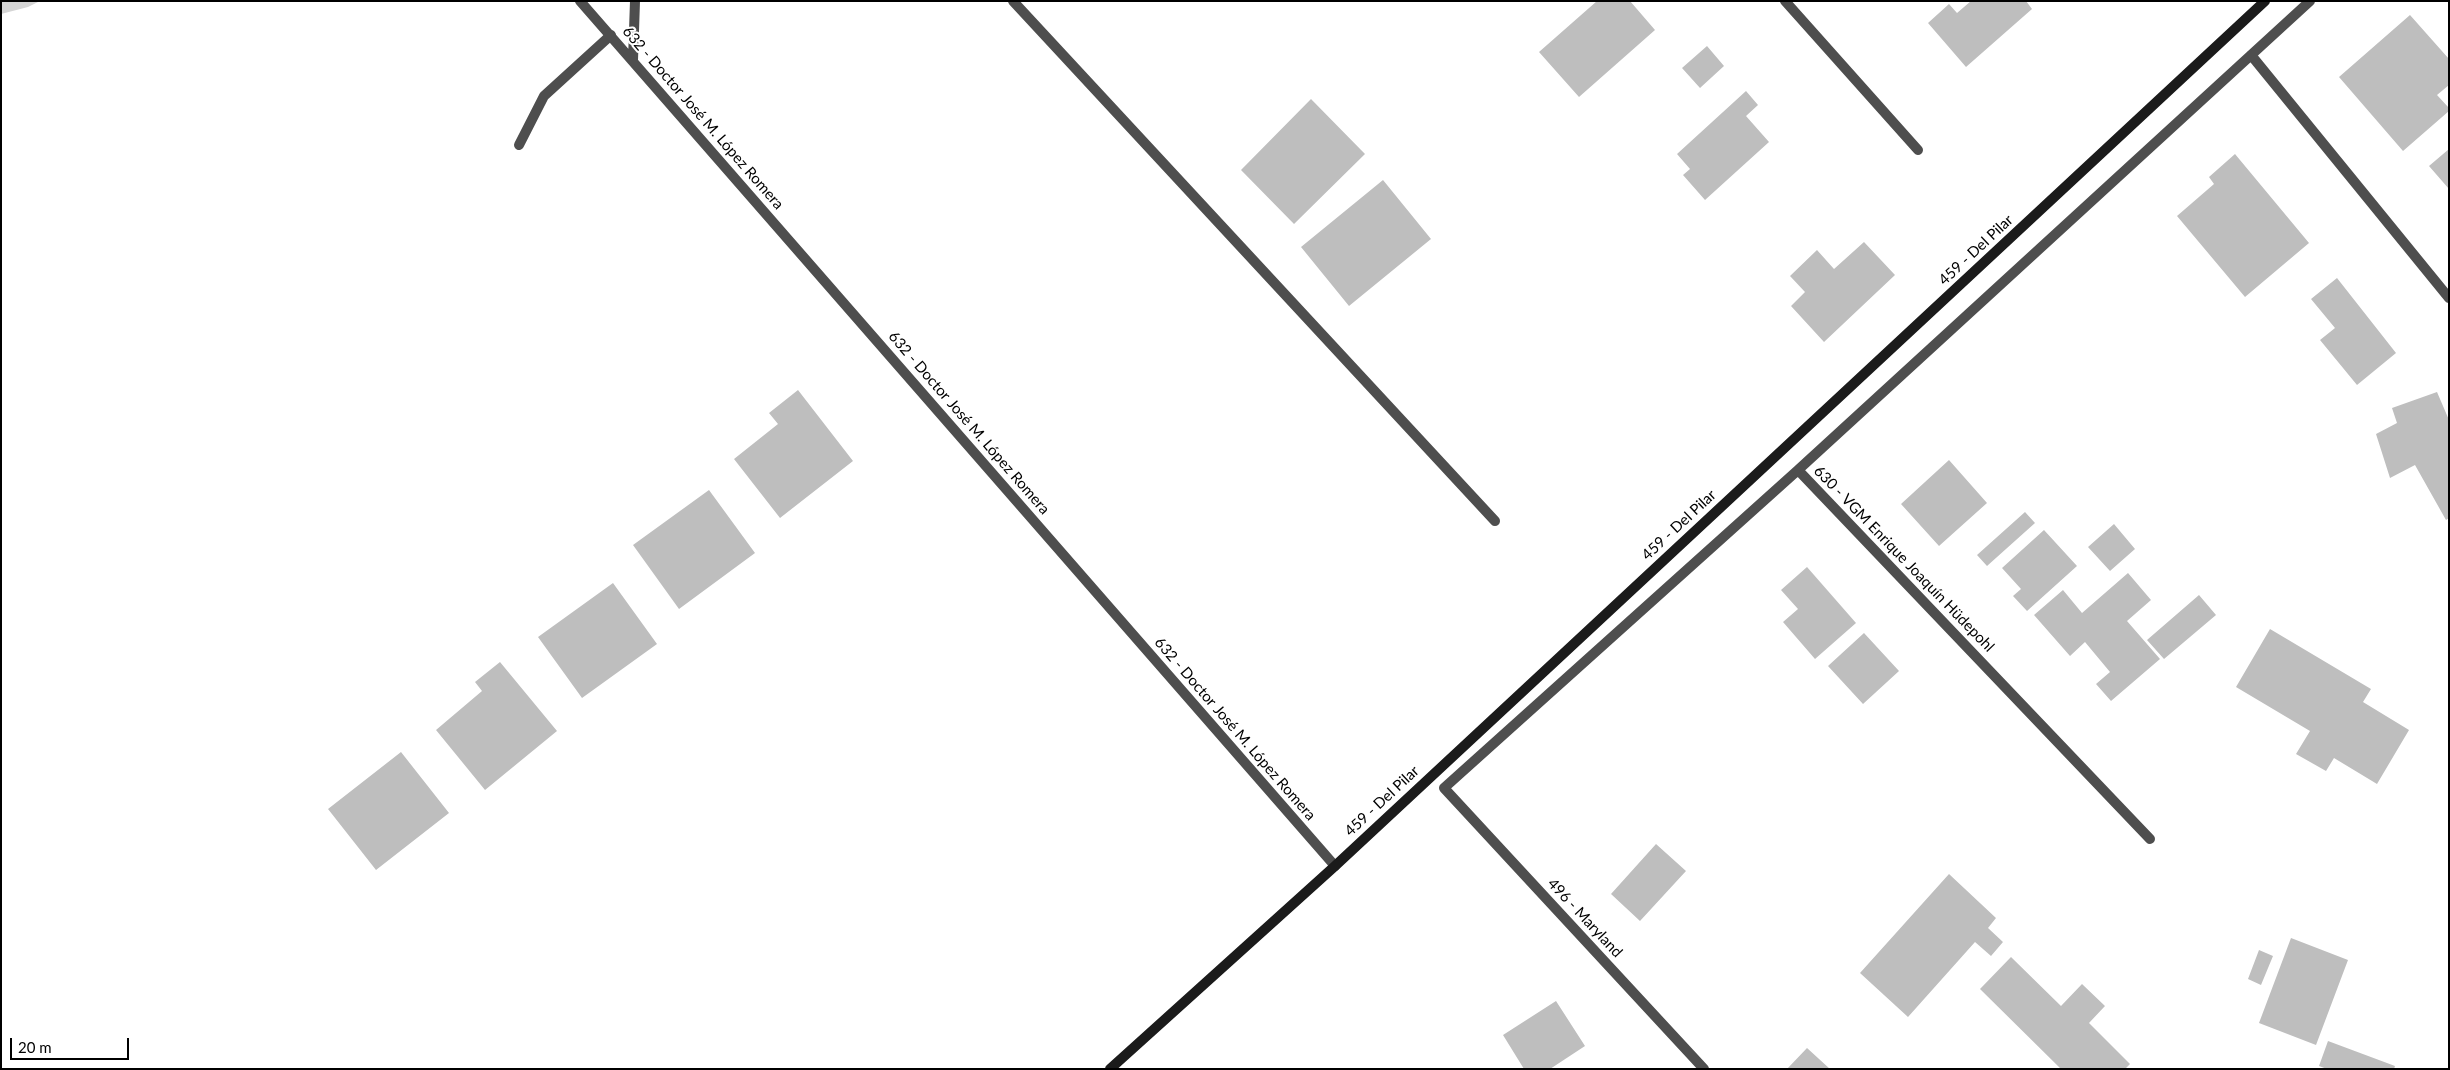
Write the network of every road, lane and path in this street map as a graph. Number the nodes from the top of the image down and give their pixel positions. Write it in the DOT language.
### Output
graph roads {
  1 [pos="580,1"];
  2 [pos="634,1"];
  3 [pos="1013,1"];
  4 [pos="1785,1"];
  5 [pos="2265,1"];
  6 [pos="2310,1"];
  7 [pos="611,35"];
  8 [pos="2251,55"];
  9 [pos="633,60"];
  10 [pos="519,145"];
  11 [pos="1918,150"];
  12 [pos="2449,298"];
  13 [pos="1798,470"];
  14 [pos="1495,521"];
  15 [pos="1444,788"];
  16 [pos="2150,839"];
  17 [pos="1335,866"];
  18 [pos="1110,1069"];
  19 [pos="1704,1069"];
  1 -- 7 [label="street, 632 - Doctor José M. López Romera"];
  2 -- 9 [label="street"];
  3 -- 14 [label="street"];
  4 -- 11 [label="street"];
  5 -- 17 [label="street, 459 - Del Pilar"];
  6 -- 8 [label="street"];
  7 -- 9 [label="street, 632 - Doctor José M. López Romera"];
  7 -- 10 [label="street"];
  8 -- 12 [label="street"];
  8 -- 13 [label="street"];
  9 -- 17 [label="street, 632 - Doctor José M. López Romera"];
  13 -- 15 [label="street, 630 - VGM Enrique Joaquín Hüdepohl"];
  13 -- 16 [label="street, 630 - VGM Enrique Joaquín Hüdepohl"];
  15 -- 19 [label="street, 496 - Maryland"];
  17 -- 18 [label="street, 459 - Del Pilar"];
}
